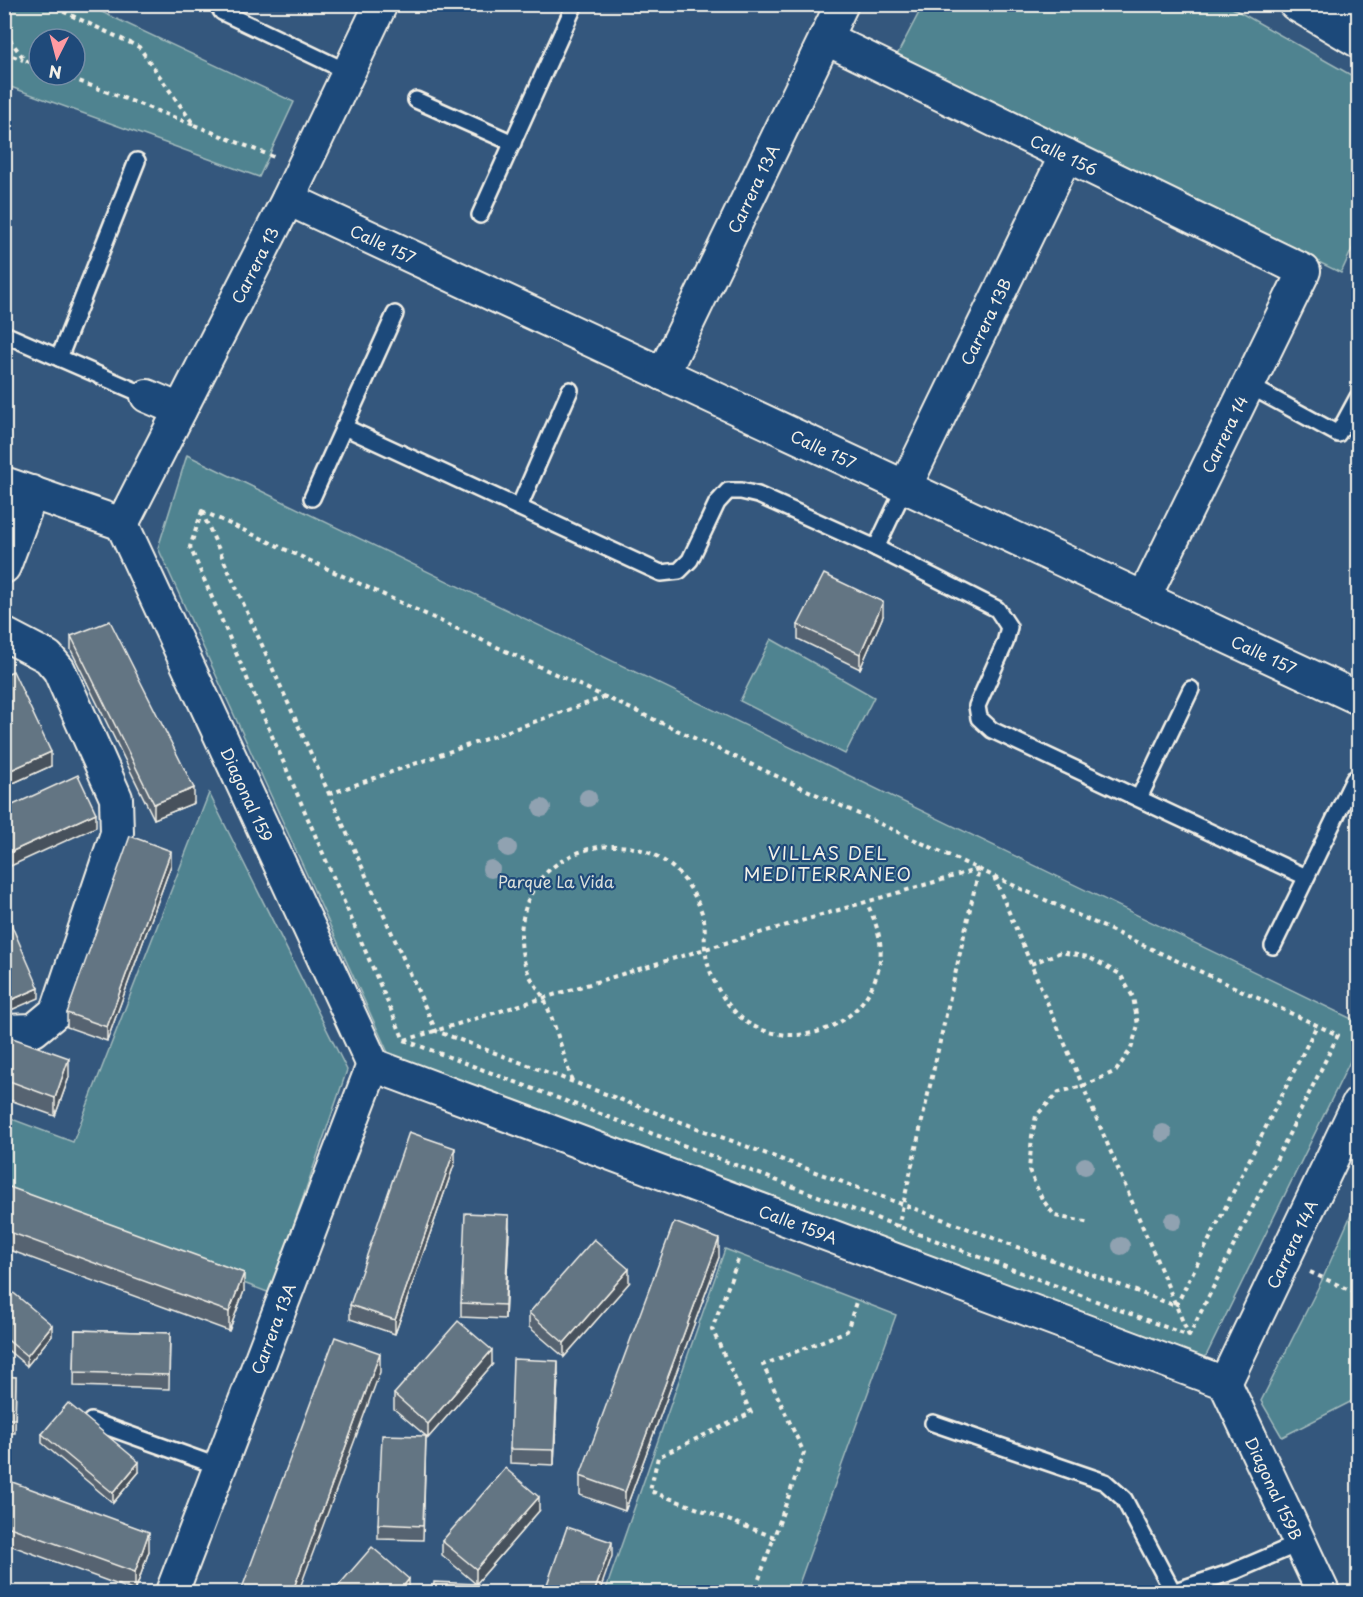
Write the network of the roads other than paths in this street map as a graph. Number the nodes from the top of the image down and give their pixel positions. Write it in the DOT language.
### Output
graph roads {
  1 [pos="218,4"];
  2 [pos="381,4"];
  3 [pos="575,4"];
  4 [pos="842,4"];
  5 [pos="1295,4"];
  6 [pos="1342,4"];
  7 [pos="1359,14"];
  8 [pos="825,38"];
  9 [pos="1359,41"];
  10 [pos="348,72"];
  11 [pos="416,100"];
  12 [pos="513,143"];
  13 [pos="1066,155"];
  14 [pos="137,161"];
  15 [pos="288,199"];
  16 [pos="480,215"];
  17 [pos="1304,271"];
  18 [pos="395,314"];
  19 [pos="4,334"];
  20 [pos="59,357"];
  21 [pos="663,374"];
  22 [pos="1248,385"];
  23 [pos="570,390"];
  24 [pos="147,396"];
  25 [pos="1359,397"];
  26 [pos="180,411"];
  27 [pos="344,427"];
  28 [pos="18,487"];
  29 [pos="905,487"];
  30 [pos="312,498"];
  31 [pos="519,507"];
  32 [pos="122,524"];
  33 [pos="876,548"];
  34 [pos="4,567"];
  35 [pos="1144,598"];
  36 [pos="4,633"];
  37 [pos="1191,689"];
  38 [pos="1359,698"];
  39 [pos="1354,779"];
  40 [pos="1138,798"];
  41 [pos="1306,877"];
  42 [pos="1273,946"];
  43 [pos="4,1031"];
  44 [pos="373,1065"];
  45 [pos="1359,1104"];
  46 [pos="1225,1383"];
  47 [pos="92,1421"];
  48 [pos="933,1423"];
  49 [pos="220,1467"];
  50 [pos="1300,1543"];
  51 [pos="1172,1592"];
  52 [pos="172,1593"];
  53 [pos="1323,1593"];
  1 -- 10 [label="lane"];
  2 -- 10 [label="street, Carrera 13"];
  3 -- 12 [label="lane"];
  4 -- 8 [label="street, Carrera 13A"];
  5 -- 9 [label="street"];
  6 -- 7 [label="street"];
  8 -- 13 [label="street, Calle 156"];
  8 -- 21 [label="street, Carrera 13A"];
  10 -- 15 [label="street, Carrera 13"];
  11 -- 12 [label="lane"];
  12 -- 16 [label="lane"];
  13 -- 17 [label="street, Calle 156"];
  13 -- 29 [label="street, Carrera 13B"];
  14 -- 20 [label="lane"];
  15 -- 21 [label="street, Calle 157"];
  15 -- 26 [label="street, Carrera 13"];
  17 -- 22 [label="street, Carrera 14"];
  18 -- 27 [label="lane"];
  19 -- 20 [label="lane"];
  20 -- 24 [label="lane"];
  21 -- 29 [label="street, Calle 157"];
  22 -- 25 [label="lane"];
  22 -- 35 [label="street, Carrera 14"];
  23 -- 31 [label="lane"];
  24 -- 26 [label="street"];
  26 -- 32 [label="street, Carrera 13"];
  27 -- 30 [label="lane"];
  27 -- 31 [label="lane"];
  28 -- 32 [label="street"];
  28 -- 34 [label="street"];
  29 -- 33 [label="lane"];
  29 -- 35 [label="street, Calle 157"];
  31 -- 33 [label="lane"];
  32 -- 44 [label="street, Diagonal 159"];
  33 -- 40 [label="lane"];
  35 -- 38 [label="street, Calle 157"];
  36 -- 43 [label="street"];
  37 -- 40 [label="lane"];
  39 -- 41 [label="lane"];
  40 -- 41 [label="lane"];
  41 -- 42 [label="lane"];
  44 -- 46 [label="street, Calle 159A"];
  44 -- 49 [label="street, Carrera 13A"];
  45 -- 46 [label="street, Carrera 14A"];
  46 -- 50 [label="street, Diagonal 159B"];
  47 -- 49 [label="lane"];
  48 -- 51 [label="lane"];
  49 -- 52 [label="street, Carrera 13A"];
  50 -- 51 [label="lane"];
  50 -- 53 [label="street, Diagonal 159B"];
}
